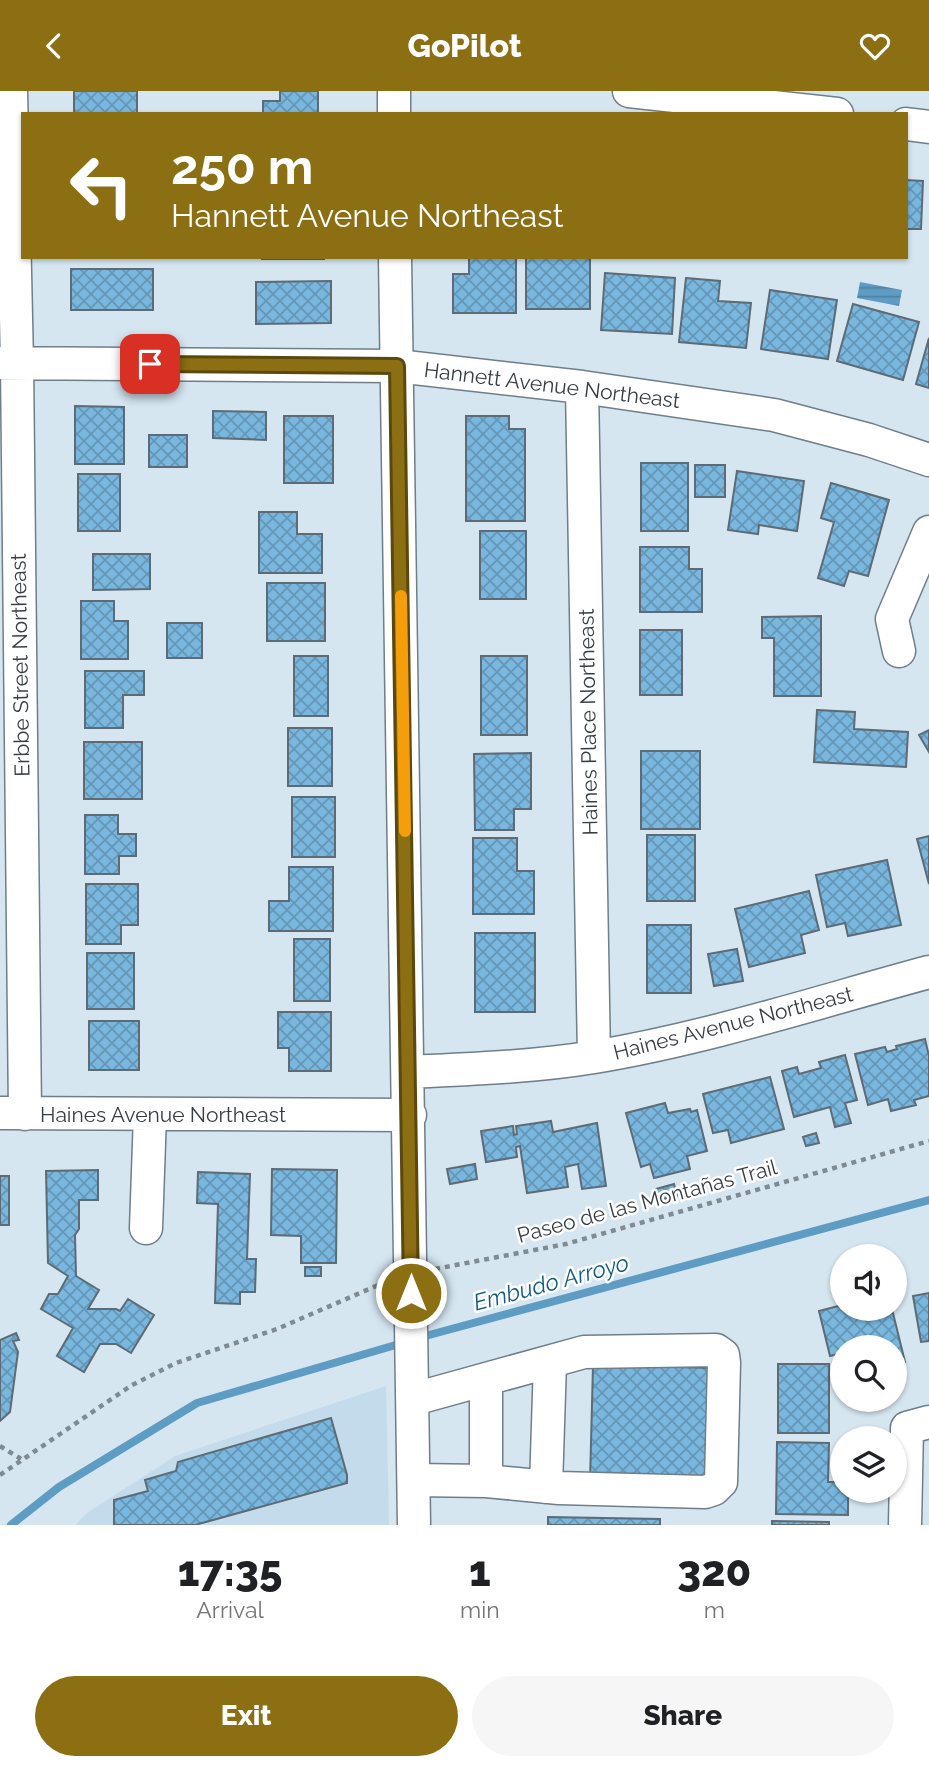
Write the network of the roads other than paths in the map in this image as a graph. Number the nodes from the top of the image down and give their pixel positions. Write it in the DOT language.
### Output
graph roads {
  1 [pos="11,91"];
  2 [pos="394,91"];
  3 [pos="629,91"];
  4 [pos="394,112"];
  5 [pos="818,112"];
  6 [pos="908,124"];
  7 [pos="929,127"];
  8 [pos="396,259"];
  9 [pos="8,363"];
  10 [pos="397,366"];
  11 [pos="582,387"];
  12 [pos="929,460"];
  13 [pos="929,532"];
  14 [pos="899,651"];
  15 [pos="929,972"];
  16 [pos="594,1057"];
  17 [pos="409,1072"];
  18 [pos="12,1114"];
  19 [pos="150,1115"];
  20 [pos="410,1115"];
  21 [pos="146,1228"];
  22 [pos="550,1362"];
  23 [pos="486,1380"];
  24 [pos="413,1386"];
  25 [pos="929,1422"];
  26 [pos="414,1481"];
  27 [pos="486,1481"];
  28 [pos="546,1487"];
  29 [pos="414,1525"];
  30 [pos="905,1525"];
  1 -- 9 [label="street, Erbbe Street Northeast"];
  2 -- 4 [label="street"];
  3 -- 5 [label="street"];
  6 -- 7 [label="street"];
  8 -- 10 [label="street"];
  9 -- 10 [label="street, Hannett Avenue Northeast"];
  9 -- 18 [label="street, Erbbe Street Northeast"];
  10 -- 11 [label="street, Hannett Avenue Northeast"];
  10 -- 17 [label="street"];
  11 -- 12 [label="street, Hannett Avenue Northeast"];
  11 -- 16 [label="street, Haines Place Northeast"];
  13 -- 14 [label="street"];
  15 -- 16 [label="street, Haines Avenue Northeast"];
  16 -- 17 [label="street, Haines Avenue Northeast"];
  17 -- 20 [label="street"];
  18 -- 19 [label="street, Haines Avenue Northeast"];
  19 -- 20 [label="street, Haines Avenue Northeast"];
  19 -- 21 [label="street"];
  20 -- 24 [label="street"];
  22 -- 23 [label="street"];
  22 -- 28 [label="street"];
  22 -- 28 [label="street"];
  23 -- 24 [label="street"];
  23 -- 27 [label="street"];
  24 -- 26 [label="street"];
  25 -- 30 [label="street"];
  26 -- 27 [label="street"];
  26 -- 29 [label="street"];
  27 -- 28 [label="street"];
}
